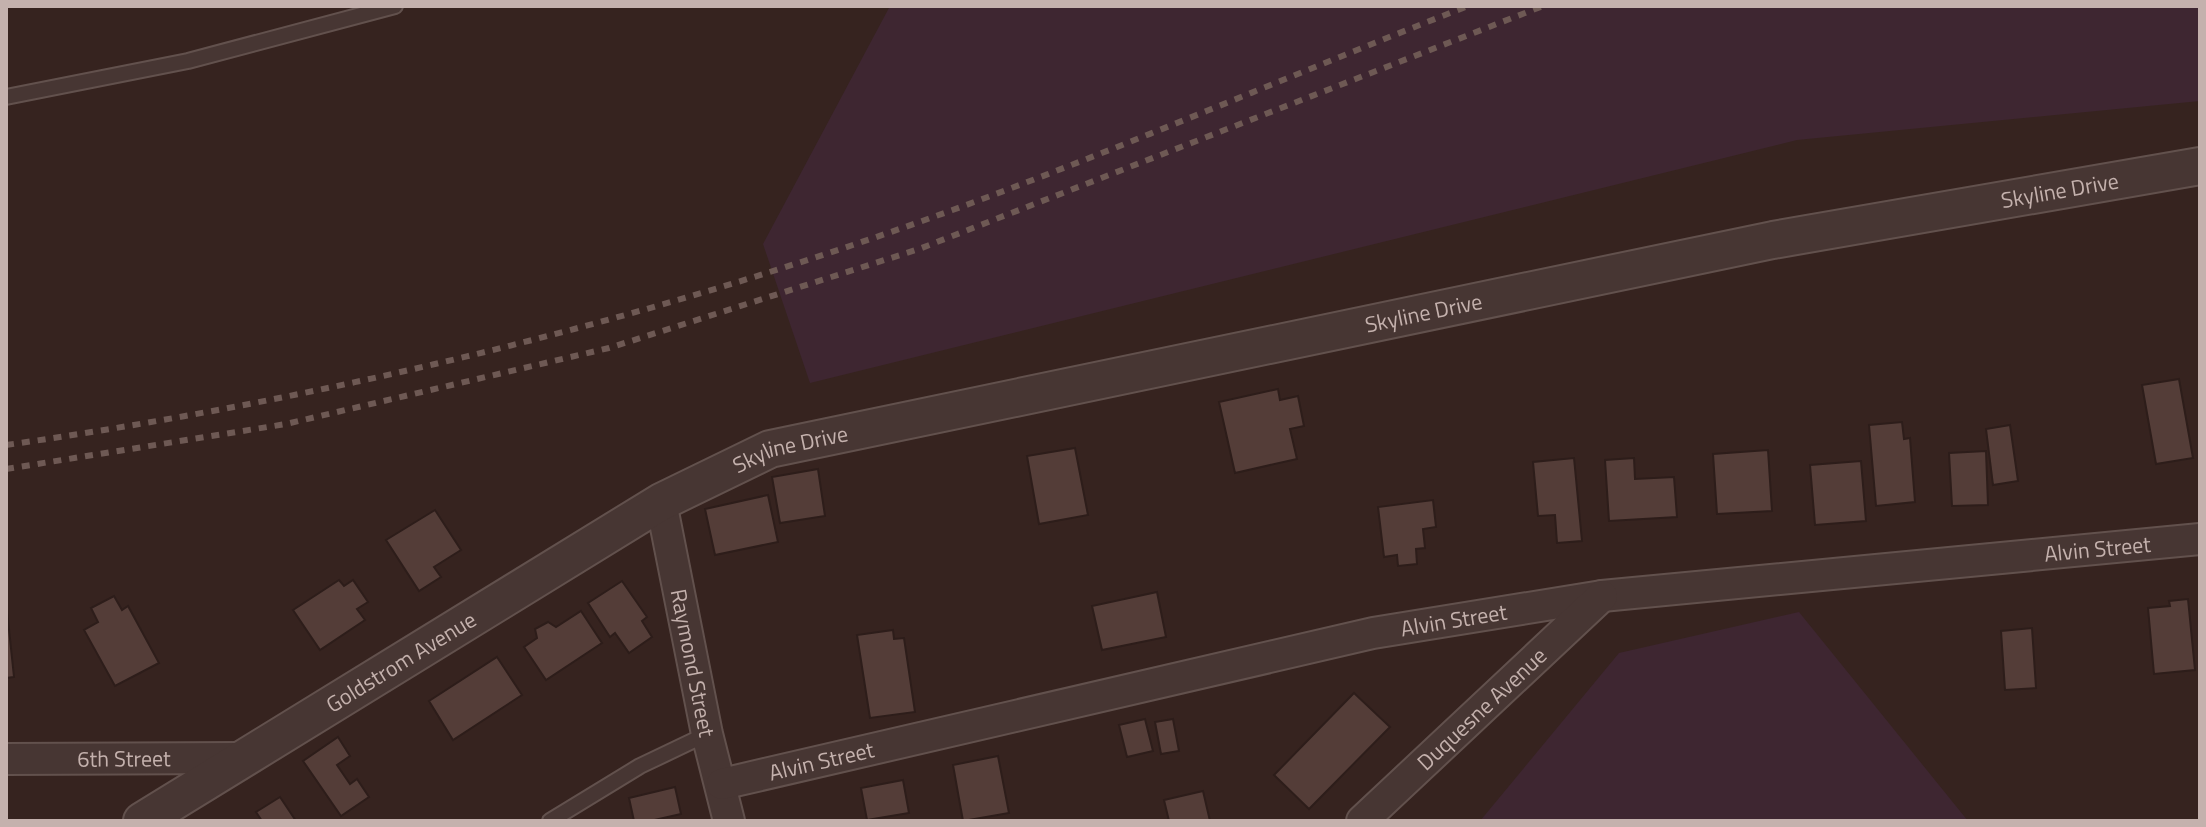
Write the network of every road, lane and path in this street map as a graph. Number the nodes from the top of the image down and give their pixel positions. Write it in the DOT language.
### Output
graph roads {
  1 [pos="395,6"];
  2 [pos="6,97"];
  3 [pos="2200,166"];
  4 [pos="661,502"];
  5 [pos="2200,539"];
  6 [pos="1602,596"];
  7 [pos="707,734"];
  8 [pos="241,758"];
  9 [pos="6,759"];
  10 [pos="722,784"];
  11 [pos="142,821"];
  12 [pos="550,821"];
  13 [pos="729,821"];
  14 [pos="1362,821"];
  1 -- 2 [label="lane"];
  3 -- 4 [label="street, Skyline Drive"];
  4 -- 7 [label="street, Raymond Street"];
  4 -- 8 [label="street, Goldstrom Avenue"];
  5 -- 6 [label="street, Alvin Street"];
  6 -- 10 [label="street, Alvin Street"];
  6 -- 14 [label="street, Duquesne Avenue"];
  7 -- 10 [label="street, Raymond Street"];
  7 -- 12 [label="lane"];
  8 -- 9 [label="street, 6th Street"];
  8 -- 11 [label="street, Goldstrom Avenue"];
  10 -- 13 [label="street, Raymond Street"];
}
